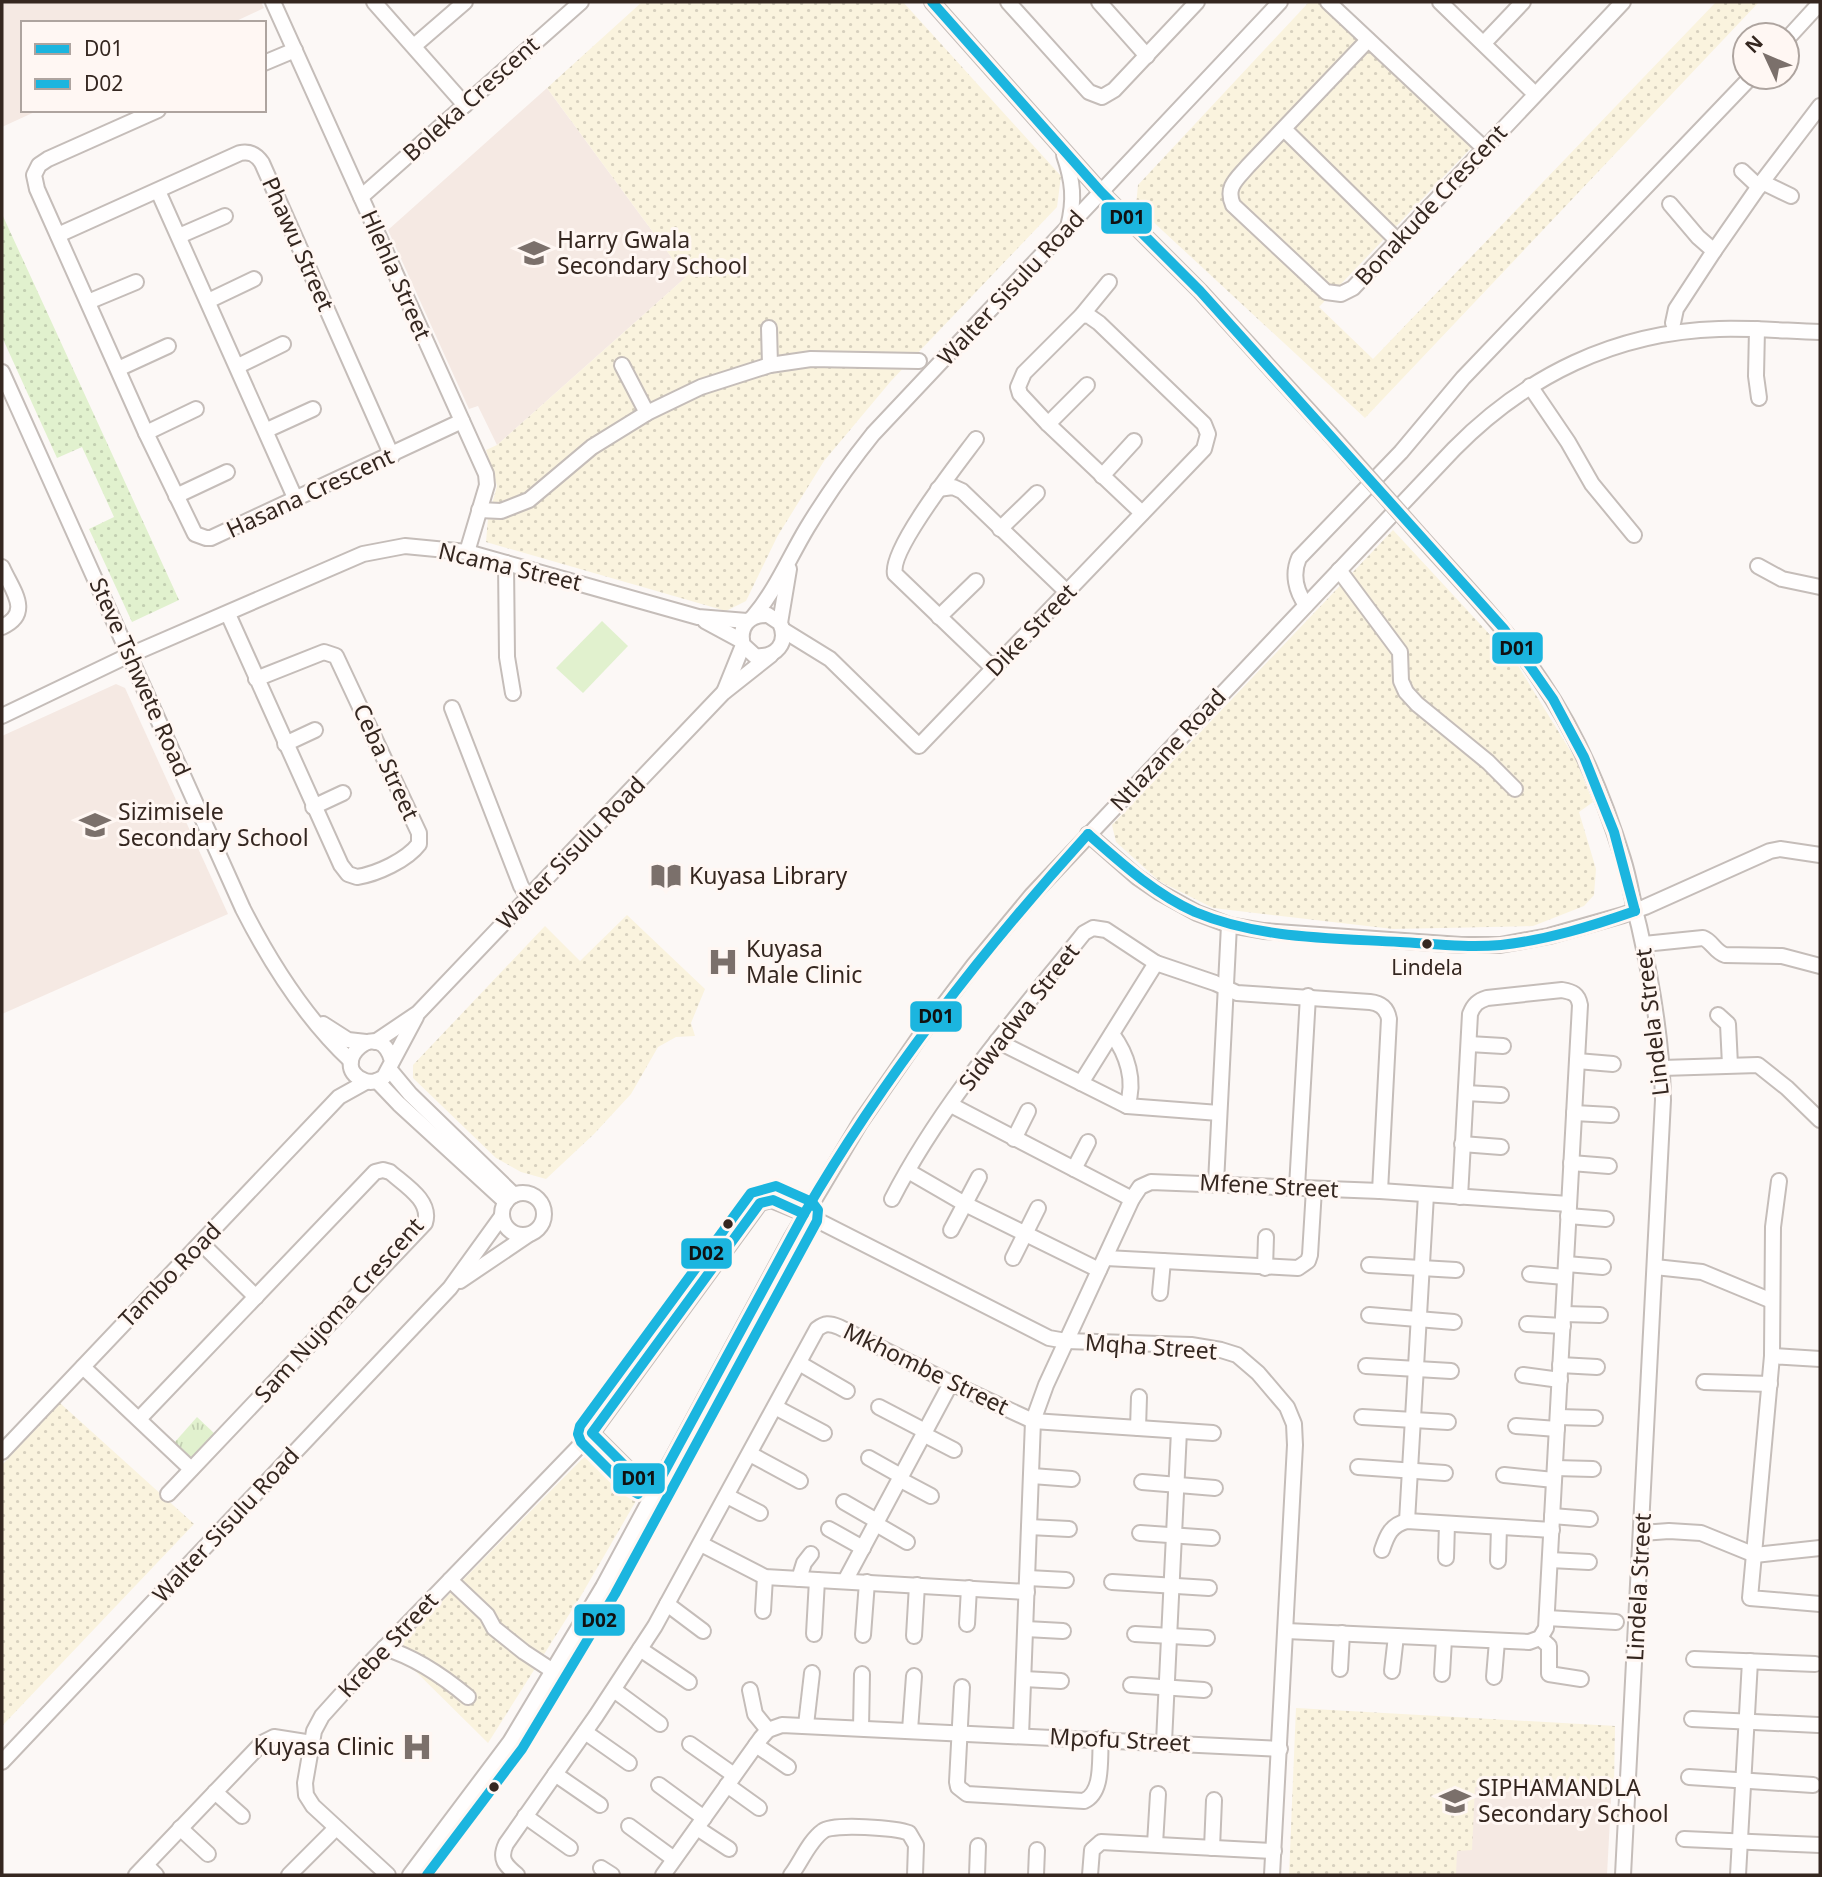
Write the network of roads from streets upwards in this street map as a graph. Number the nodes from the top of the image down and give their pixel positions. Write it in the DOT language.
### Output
graph roads {
  1 [pos="273,2"];
  2 [pos="374,2"];
  3 [pos="465,2"];
  4 [pos="581,2"];
  5 [pos="932,2"];
  6 [pos="1008,2"];
  7 [pos="1099,2"];
  8 [pos="1196,2"];
  9 [pos="1280,2"];
  10 [pos="1328,2"];
  11 [pos="1440,2"];
  12 [pos="1523,2"];
  13 [pos="1623,2"];
  14 [pos="1820,3"];
  15 [pos="1801,24"];
  16 [pos="1368,40"];
  17 [pos="1484,43"];
  18 [pos="414,46"];
  19 [pos="295,50"];
  20 [pos="1147,56"];
  21 [pos="266,62"];
  22 [pos="1738,91"];
  23 [pos="1535,94"];
  24 [pos="465,105"];
  25 [pos="1820,106"];
  26 [pos="154,112"];
  27 [pos="1284,129"];
  28 [pos="1061,147"];
  29 [pos="1485,149"];
  30 [pos="1742,171"];
  31 [pos="1761,184"];
  32 [pos="158,191"];
  33 [pos="1101,192"];
  34 [pos="1791,196"];
  35 [pos="361,197"];
  36 [pos="1670,204"];
  37 [pos="225,216"];
  38 [pos="1067,228"];
  39 [pos="58,235"];
  40 [pos="179,236"];
  41 [pos="1398,241"];
  42 [pos="1714,251"];
  43 [pos="254,279"];
  44 [pos="136,282"];
  45 [pos="1109,282"];
  46 [pos="208,300"];
  47 [pos="88,302"];
  48 [pos="1082,315"];
  49 [pos="1674,323"];
  50 [pos="769,328"];
  51 [pos="1757,329"];
  52 [pos="1820,332"];
  53 [pos="283,344"];
  54 [pos="168,346"];
  55 [pos="919,361"];
  56 [pos="622,365"];
  57 [pos="769,365"];
  58 [pos="238,366"];
  59 [pos="118,369"];
  60 [pos="2,372"];
  61 [pos="1087,385"];
  62 [pos="1530,386"];
  63 [pos="1759,398"];
  64 [pos="196,409"];
  65 [pos="313,410"];
  66 [pos="647,413"];
  67 [pos="462,421"];
  68 [pos="1048,424"];
  69 [pos="267,430"];
  70 [pos="146,433"];
  71 [pos="976,439"];
  72 [pos="1134,441"];
  73 [pos="391,456"];
  74 [pos="226,472"];
  75 [pos="1102,475"];
  76 [pos="939,489"];
  77 [pos="1037,494"];
  78 [pos="176,496"];
  79 [pos="296,500"];
  80 [pos="479,510"];
  81 [pos="1142,513"];
  82 [pos="1000,529"];
  83 [pos="1634,536"];
  84 [pos="467,552"];
  85 [pos="791,559"];
  86 [pos="506,563"];
  87 [pos="1758,566"];
  88 [pos="2,567"];
  89 [pos="1339,570"];
  90 [pos="976,581"];
  91 [pos="1820,587"];
  92 [pos="1067,592"];
  93 [pos="1306,605"];
  94 [pos="228,614"];
  95 [pos="698,617"];
  96 [pos="939,617"];
  97 [pos="750,619"];
  98 [pos="2,627"];
  99 [pos="781,627"];
  100 [pos="742,643"];
  101 [pos="808,648"];
  102 [pos="775,652"];
  103 [pos="131,657"];
  104 [pos="994,669"];
  105 [pos="256,679"];
  106 [pos="513,693"];
  107 [pos="723,693"];
  108 [pos="452,708"];
  109 [pos="2,716"];
  110 [pos="315,730"];
  111 [pos="285,744"];
  112 [pos="1515,789"];
  113 [pos="343,793"];
  114 [pos="313,807"];
  115 [pos="1088,834"];
  116 [pos="1820,855"];
  117 [pos="528,897"];
  118 [pos="1635,911"];
  119 [pos="1229,925"];
  120 [pos="1644,944"];
  121 [pos="1156,963"];
  122 [pos="1820,966"];
  123 [pos="1227,989"];
  124 [pos="1308,996"];
  125 [pos="309,1012"];
  126 [pos="418,1013"];
  127 [pos="1718,1015"];
  128 [pos="1112,1034"];
  129 [pos="997,1041"];
  130 [pos="371,1042"];
  131 [pos="1469,1044"];
  132 [pos="1503,1046"];
  133 [pos="1577,1061"];
  134 [pos="1614,1064"];
  135 [pos="1730,1065"];
  136 [pos="352,1066"];
  137 [pos="391,1066"];
  138 [pos="1662,1068"];
  139 [pos="372,1081"];
  140 [pos="1081,1083"];
  141 [pos="1466,1093"];
  142 [pos="1501,1095"];
  143 [pos="339,1097"];
  144 [pos="951,1105"];
  145 [pos="1127,1106"];
  146 [pos="1028,1111"];
  147 [pos="1219,1113"];
  148 [pos="1574,1113"];
  149 [pos="1611,1115"];
  150 [pos="1820,1120"];
  151 [pos="1014,1139"];
  152 [pos="1088,1142"];
  153 [pos="1462,1144"];
  154 [pos="1501,1147"];
  155 [pos="1572,1163"];
  156 [pos="1609,1166"];
  157 [pos="1074,1169"];
  158 [pos="908,1171"];
  159 [pos="979,1177"];
  160 [pos="1779,1181"];
  161 [pos="1216,1183"];
  162 [pos="1297,1187"];
  163 [pos="1314,1189"];
  164 [pos="1380,1191"];
  165 [pos="1426,1195"];
  166 [pos="1460,1196"];
  167 [pos="892,1199"];
  168 [pos="1132,1199"];
  169 [pos="507,1204"];
  170 [pos="965,1204"];
  171 [pos="1038,1208"];
  172 [pos="1569,1210"];
  173 [pos="804,1214"];
  174 [pos="1606,1219"];
  175 [pos="951,1230"];
  176 [pos="1026,1233"];
  177 [pos="528,1235"];
  178 [pos="1266,1237"];
  179 [pos="201,1243"];
  180 [pos="1013,1258"];
  181 [pos="1163,1261"];
  182 [pos="1103,1264"];
  183 [pos="1369,1265"];
  184 [pos="1603,1267"];
  185 [pos="1655,1267"];
  186 [pos="1265,1268"];
  187 [pos="1420,1268"];
  188 [pos="1457,1270"];
  189 [pos="1566,1270"];
  190 [pos="1530,1274"];
  191 [pos="450,1288"];
  192 [pos="1160,1293"];
  193 [pos="256,1297"];
  194 [pos="1772,1301"];
  195 [pos="1369,1315"];
  196 [pos="1600,1315"];
  197 [pos="1418,1318"];
  198 [pos="1563,1320"];
  199 [pos="1454,1322"];
  200 [pos="1527,1324"];
  201 [pos="1066,1341"];
  202 [pos="1772,1356"];
  203 [pos="1820,1359"];
  204 [pos="799,1363"];
  205 [pos="1366,1366"];
  206 [pos="83,1367"];
  207 [pos="1597,1367"];
  208 [pos="1415,1370"];
  209 [pos="1451,1371"];
  210 [pos="1560,1372"];
  211 [pos="1523,1375"];
  212 [pos="1704,1382"];
  213 [pos="951,1383"];
  214 [pos="1770,1384"];
  215 [pos="848,1391"];
  216 [pos="1139,1397"];
  217 [pos="775,1407"];
  218 [pos="879,1407"];
  219 [pos="1362,1417"];
  220 [pos="1595,1418"];
  221 [pos="139,1419"];
  222 [pos="1413,1420"];
  223 [pos="1033,1421"];
  224 [pos="1448,1422"];
  225 [pos="1558,1423"];
  226 [pos="1516,1426"];
  227 [pos="1138,1428"];
  228 [pos="1179,1431"];
  229 [pos="924,1432"];
  230 [pos="592,1433"];
  231 [pos="824,1433"];
  232 [pos="1213,1433"];
  233 [pos="954,1450"];
  234 [pos="2,1452"];
  235 [pos="750,1454"];
  236 [pos="869,1458"];
  237 [pos="1358,1467"];
  238 [pos="191,1469"];
  239 [pos="1593,1469"];
  240 [pos="1410,1471"];
  241 [pos="1445,1473"];
  242 [pos="1554,1474"];
  243 [pos="1504,1475"];
  244 [pos="1032,1476"];
  245 [pos="900,1478"];
  246 [pos="1072,1479"];
  247 [pos="800,1481"];
  248 [pos="1142,1482"];
  249 [pos="1176,1485"];
  250 [pos="656,1487"];
  251 [pos="1215,1488"];
  252 [pos="168,1494"];
  253 [pos="727,1496"];
  254 [pos="931,1496"];
  255 [pos="844,1502"];
  256 [pos="760,1513"];
  257 [pos="1590,1519"];
  258 [pos="1406,1521"];
  259 [pos="876,1522"];
  260 [pos="1552,1523"];
  261 [pos="1447,1524"];
  262 [pos="1029,1527"];
  263 [pos="1499,1527"];
  264 [pos="829,1529"];
  265 [pos="1069,1529"];
  266 [pos="1140,1533"];
  267 [pos="1642,1533"];
  268 [pos="1174,1535"];
  269 [pos="1212,1538"];
  270 [pos="907,1542"];
  271 [pos="701,1544"];
  272 [pos="863,1548"];
  273 [pos="1820,1548"];
  274 [pos="1382,1550"];
  275 [pos="811,1554"];
  276 [pos="1755,1555"];
  277 [pos="1446,1558"];
  278 [pos="1550,1560"];
  279 [pos="1498,1561"];
  280 [pos="1589,1562"];
  281 [pos="765,1577"];
  282 [pos="799,1579"];
  283 [pos="450,1580"];
  284 [pos="817,1580"];
  285 [pos="845,1580"];
  286 [pos="1066,1580"];
  287 [pos="867,1582"];
  288 [pos="1112,1582"];
  289 [pos="917,1585"];
  290 [pos="1027,1585"];
  291 [pos="1171,1586"];
  292 [pos="969,1588"];
  293 [pos="1209,1588"];
  294 [pos="667,1604"];
  295 [pos="1820,1604"];
  296 [pos="763,1611"];
  297 [pos="1547,1618"];
  298 [pos="1616,1622"];
  299 [pos="967,1624"];
  300 [pos="1026,1629"];
  301 [pos="703,1631"];
  302 [pos="1063,1631"];
  303 [pos="1286,1631"];
  304 [pos="1342,1633"];
  305 [pos="814,1634"];
  306 [pos="1135,1634"];
  307 [pos="863,1635"];
  308 [pos="1169,1635"];
  309 [pos="914,1636"];
  310 [pos="1396,1636"];
  311 [pos="1207,1638"];
  312 [pos="1540,1638"];
  313 [pos="1444,1639"];
  314 [pos="1497,1641"];
  315 [pos="384,1648"];
  316 [pos="640,1649"];
  317 [pos="1694,1659"];
  318 [pos="1750,1661"];
  319 [pos="1815,1664"];
  320 [pos="1340,1669"];
  321 [pos="553,1671"];
  322 [pos="1392,1671"];
  323 [pos="812,1673"];
  324 [pos="862,1674"];
  325 [pos="1442,1674"];
  326 [pos="914,1676"];
  327 [pos="1494,1677"];
  328 [pos="1024,1679"];
  329 [pos="1581,1679"];
  330 [pos="1061,1681"];
  331 [pos="690,1682"];
  332 [pos="1131,1685"];
  333 [pos="962,1687"];
  334 [pos="1167,1687"];
  335 [pos="614,1690"];
  336 [pos="750,1690"];
  337 [pos="1204,1690"];
  338 [pos="468,1696"];
  339 [pos="1692,1719"];
  340 [pos="1746,1720"];
  341 [pos="660,1724"];
  342 [pos="806,1725"];
  343 [pos="1818,1726"];
  344 [pos="862,1728"];
  345 [pos="768,1730"];
  346 [pos="909,1730"];
  347 [pos="585,1732"];
  348 [pos="959,1733"];
  349 [pos="1021,1736"];
  350 [pos="1101,1740"];
  351 [pos="1164,1742"];
  352 [pos="312,1743"];
  353 [pos="690,1744"];
  354 [pos="756,1745"];
  355 [pos="1280,1749"];
  356 [pos="2,1762"];
  357 [pos="629,1763"];
  358 [pos="788,1767"];
  359 [pos="555,1774"];
  360 [pos="1689,1777"];
  361 [pos="731,1780"];
  362 [pos="1743,1780"];
  363 [pos="659,1785"];
  364 [pos="1813,1785"];
  365 [pos="215,1792"];
  366 [pos="1158,1794"];
  367 [pos="1214,1800"];
  368 [pos="600,1805"];
  369 [pos="759,1808"];
  370 [pos="242,1816"];
  371 [pos="525,1816"];
  372 [pos="700,1823"];
  373 [pos="629,1826"];
  374 [pos="180,1828"];
  375 [pos="336,1828"];
  376 [pos="1684,1839"];
  377 [pos="1740,1841"];
  378 [pos="1155,1844"];
  379 [pos="1820,1845"];
  380 [pos="978,1846"];
  381 [pos="570,1848"];
  382 [pos="1212,1848"];
  383 [pos="729,1849"];
  384 [pos="1037,1850"];
  385 [pos="1274,1851"];
  386 [pos="208,1854"];
  387 [pos="670,1870"];
  388 [pos="146,1872"];
  389 [pos="796,1873"];
  390 [pos="292,1874"];
  391 [pos="388,1875"];
  392 [pos="410,1875"];
  393 [pos="517,1875"];
  394 [pos="915,1875"];
  395 [pos="977,1875"];
  396 [pos="1036,1875"];
  397 [pos="1090,1875"];
  398 [pos="1272,1875"];
  399 [pos="1623,1875"];
  400 [pos="1738,1875"];
  1 -- 19 [label="street, Hlehla Street"];
  2 -- 18 [label="street"];
  3 -- 18 [label="street"];
  4 -- 24 [label="street, Boleka Crescent"];
  5 -- 28 [label="street, Lindela Street"];
  6 -- 20 [label="street"];
  7 -- 20 [label="street"];
  8 -- 20 [label="street"];
  9 -- 33 [label="street, Walter Sisulu Road"];
  10 -- 16 [label="street"];
  11 -- 17 [label="street"];
  12 -- 17 [label="street"];
  13 -- 23 [label="street, Bonakude Crescent"];
  14 -- 15 [label="street"];
  16 -- 27 [label="street, Bonakude Crescent"];
  16 -- 29 [label="street"];
  17 -- 23 [label="street"];
  18 -- 24 [label="street"];
  19 -- 21 [label="street"];
  19 -- 35 [label="street, Hlehla Street"];
  22 -- 93 [label="street"];
  23 -- 29 [label="street, Bonakude Crescent"];
  24 -- 35 [label="street, Boleka Crescent"];
  25 -- 31 [label="street"];
  26 -- 39 [label="street, Hasana Crescent"];
  27 -- 41 [label="street"];
  27 -- 41 [label="street, Bonakude Crescent"];
  28 -- 33 [label="street, Lindela Street"];
  28 -- 38 [label="street"];
  29 -- 41 [label="street, Bonakude Crescent"];
  30 -- 31 [label="street"];
  31 -- 34 [label="street"];
  31 -- 42 [label="street"];
  32 -- 39 [label="street, Phawu Street"];
  32 -- 40 [label="street"];
  32 -- 73 [label="street, Phawu Street"];
  33 -- 38 [label="street, Walter Sisulu Road"];
  33 -- 118 [label="street, Lindela Street, bridge"];
  35 -- 67 [label="street, Hlehla Street"];
  36 -- 42 [label="street"];
  37 -- 40 [label="street"];
  38 -- 85 [label="street, Walter Sisulu Road"];
  39 -- 47 [label="street, Hasana Crescent"];
  40 -- 46 [label="street"];
  42 -- 49 [label="street"];
  43 -- 46 [label="street"];
  44 -- 47 [label="street"];
  45 -- 48 [label="street"];
  46 -- 58 [label="street"];
  47 -- 59 [label="street, Hasana Crescent"];
  48 -- 68 [label="street"];
  48 -- 81 [label="street, Dike Street"];
  50 -- 57 [label="street"];
  51 -- 52 [label="street, Ntlazane Road"];
  51 -- 62 [label="street, Ntlazane Road"];
  51 -- 63 [label="street"];
  53 -- 58 [label="street"];
  54 -- 59 [label="street"];
  55 -- 57 [label="street"];
  56 -- 66 [label="street"];
  57 -- 66 [label="street"];
  58 -- 69 [label="street"];
  59 -- 70 [label="street, Hasana Crescent"];
  60 -- 103 [label="street, Steve Tshwete Road"];
  61 -- 68 [label="street"];
  62 -- 83 [label="street"];
  62 -- 89 [label="street, Ntlazane Road"];
  64 -- 70 [label="street"];
  65 -- 69 [label="street"];
  66 -- 80 [label="street"];
  67 -- 73 [label="street, Hasana Crescent"];
  67 -- 80 [label="street, Hlehla Street"];
  68 -- 75 [label="street"];
  69 -- 79 [label="street"];
  70 -- 78 [label="street, Hasana Crescent"];
  71 -- 76 [label="street"];
  72 -- 75 [label="street"];
  73 -- 79 [label="street, Hasana Crescent"];
  74 -- 78 [label="street"];
  75 -- 81 [label="street"];
  76 -- 82 [label="street"];
  76 -- 96 [label="street"];
  77 -- 82 [label="street"];
  78 -- 79 [label="street, Hasana Crescent"];
  80 -- 84 [label="street, Hlehla Street"];
  81 -- 92 [label="street, Dike Street"];
  82 -- 92 [label="street"];
  84 -- 86 [label="street, Ncama Street"];
  84 -- 94 [label="street, Ncama Street"];
  85 -- 97 [label="street, Walter Sisulu Road"];
  85 -- 99 [label="street, Walter Sisulu Road"];
  86 -- 95 [label="street, Ncama Street"];
  86 -- 106 [label="street"];
  87 -- 91 [label="street"];
  88 -- 98 [label="street"];
  89 -- 93 [label="street, Ntlazane Road"];
  89 -- 112 [label="street"];
  90 -- 96 [label="street"];
  92 -- 104 [label="street, Dike Street"];
  93 -- 115 [label="street, Ntlazane Road"];
  94 -- 103 [label="street, Ncama Street"];
  94 -- 105 [label="street, Ceba Street"];
  95 -- 97 [label="street, Ncama Street"];
  95 -- 100 [label="street, Ncama Street"];
  96 -- 104 [label="street"];
  97 -- 99 [label="street"];
  97 -- 100 [label="street"];
  99 -- 101 [label="street"];
  99 -- 102 [label="street"];
  100 -- 102 [label="street"];
  100 -- 107 [label="street, Walter Sisulu Road"];
  101 -- 102 [label="street"];
  101 -- 104 [label="street, Dike Street"];
  102 -- 107 [label="street, Walter Sisulu Road"];
  103 -- 109 [label="street, Ncama Street"];
  103 -- 125 [label="street, Steve Tshwete Road"];
  105 -- 111 [label="street, Ceba Street"];
  105 -- 114 [label="street, Ceba Street"];
  107 -- 117 [label="street, Walter Sisulu Road"];
  108 -- 117 [label="street"];
  110 -- 111 [label="street"];
  111 -- 114 [label="street, Ceba Street"];
  113 -- 114 [label="street"];
  115 -- 119 [label="street"];
  115 -- 173 [label="street, Ntlazane Road"];
  116 -- 118 [label="street"];
  117 -- 126 [label="street, Walter Sisulu Road"];
  118 -- 119 [label="street"];
  118 -- 120 [label="street, Lindela Street"];
  119 -- 123 [label="street"];
  120 -- 122 [label="street"];
  120 -- 138 [label="street, Lindela Street"];
  121 -- 123 [label="street, Sidwadwa Street"];
  121 -- 128 [label="street"];
  121 -- 129 [label="street, Sidwadwa Street"];
  123 -- 124 [label="street, Sidwadwa Street"];
  123 -- 147 [label="street"];
  124 -- 162 [label="street"];
  124 -- 164 [label="street, Sidwadwa Street"];
  125 -- 130 [label="street, Steve Tshwete Road"];
  125 -- 136 [label="street, Steve Tshwete Road"];
  126 -- 130 [label="street, Walter Sisulu Road"];
  126 -- 137 [label="street, Walter Sisulu Road"];
  127 -- 135 [label="street"];
  128 -- 140 [label="street"];
  128 -- 145 [label="street"];
  129 -- 140 [label="street"];
  129 -- 144 [label="street, Sidwadwa Street"];
  130 -- 136 [label="street"];
  130 -- 137 [label="street"];
  131 -- 132 [label="street"];
  131 -- 133 [label="street"];
  131 -- 141 [label="street"];
  133 -- 134 [label="street"];
  133 -- 148 [label="street"];
  135 -- 138 [label="street"];
  135 -- 150 [label="street"];
  136 -- 139 [label="street"];
  136 -- 143 [label="street, Tambo Road"];
  137 -- 139 [label="street"];
  137 -- 169 [label="street"];
  138 -- 185 [label="street, Lindela Street"];
  139 -- 143 [label="street, Tambo Road"];
  139 -- 169 [label="street"];
  140 -- 145 [label="street"];
  141 -- 142 [label="street"];
  141 -- 153 [label="street"];
  143 -- 179 [label="street, Tambo Road"];
  144 -- 151 [label="street"];
  144 -- 158 [label="street, Sidwadwa Street"];
  145 -- 147 [label="street"];
  146 -- 151 [label="street"];
  147 -- 161 [label="street"];
  148 -- 149 [label="street"];
  148 -- 155 [label="street"];
  151 -- 157 [label="street"];
  152 -- 157 [label="street"];
  153 -- 154 [label="street"];
  153 -- 166 [label="street"];
  155 -- 156 [label="street"];
  155 -- 172 [label="street"];
  157 -- 168 [label="street"];
  158 -- 167 [label="street, Sidwadwa Street"];
  158 -- 170 [label="street"];
  159 -- 170 [label="street"];
  160 -- 194 [label="street"];
  161 -- 162 [label="street, Mfene Street"];
  161 -- 168 [label="street, Mfene Street"];
  162 -- 163 [label="street, Mfene Street"];
  163 -- 164 [label="street, Mfene Street"];
  163 -- 186 [label="street"];
  164 -- 165 [label="street, Mfene Street"];
  165 -- 166 [label="street, Mfene Street"];
  165 -- 187 [label="street"];
  166 -- 172 [label="street, Mfene Street"];
  168 -- 182 [label="street"];
  169 -- 177 [label="street"];
  169 -- 177 [label="street"];
  169 -- 191 [label="street, Walter Sisulu Road"];
  170 -- 175 [label="street"];
  170 -- 176 [label="street"];
  171 -- 176 [label="street"];
  172 -- 174 [label="street, Mfene Street"];
  172 -- 189 [label="street"];
  173 -- 201 [label="street, Mqha Street"];
  173 -- 230 [label="street, Krebe Street"];
  173 -- 250 [label="street, Ntlazane Road"];
  176 -- 180 [label="street"];
  176 -- 182 [label="street"];
  177 -- 191 [label="street, Walter Sisulu Road"];
  178 -- 186 [label="street"];
  179 -- 193 [label="street"];
  179 -- 206 [label="street, Tambo Road"];
  181 -- 182 [label="street"];
  181 -- 186 [label="street"];
  181 -- 192 [label="street"];
  182 -- 201 [label="street"];
  183 -- 187 [label="street"];
  184 -- 189 [label="street"];
  185 -- 194 [label="street"];
  185 -- 267 [label="street, Lindela Street"];
  187 -- 188 [label="street"];
  187 -- 197 [label="street"];
  189 -- 190 [label="street"];
  189 -- 198 [label="street"];
  191 -- 356 [label="street, Walter Sisulu Road"];
  193 -- 221 [label="street, Sam Nujoma Crescent"];
  193 -- 238 [label="street, Sam Nujoma Crescent"];
  194 -- 202 [label="street"];
  195 -- 197 [label="street"];
  196 -- 198 [label="street"];
  197 -- 199 [label="street"];
  197 -- 208 [label="street"];
  198 -- 200 [label="street"];
  198 -- 210 [label="street"];
  201 -- 223 [label="street"];
  201 -- 303 [label="street, Mqha Street"];
  202 -- 203 [label="street"];
  202 -- 214 [label="street"];
  204 -- 213 [label="street, Mkhombe Street"];
  204 -- 215 [label="street"];
  204 -- 217 [label="street, Mkhombe Street"];
  205 -- 208 [label="street"];
  206 -- 221 [label="street"];
  206 -- 234 [label="street, Tambo Road"];
  207 -- 210 [label="street"];
  208 -- 209 [label="street"];
  208 -- 222 [label="street"];
  210 -- 211 [label="street"];
  210 -- 225 [label="street"];
  212 -- 214 [label="street"];
  213 -- 223 [label="street, Mkhombe Street"];
  213 -- 229 [label="street"];
  214 -- 276 [label="street"];
  216 -- 227 [label="street"];
  217 -- 231 [label="street"];
  217 -- 235 [label="street, Mkhombe Street"];
  218 -- 229 [label="street"];
  219 -- 222 [label="street"];
  220 -- 225 [label="street"];
  221 -- 238 [label="street"];
  222 -- 224 [label="street"];
  222 -- 240 [label="street"];
  223 -- 227 [label="street"];
  223 -- 244 [label="street"];
  225 -- 226 [label="street"];
  225 -- 242 [label="street"];
  227 -- 228 [label="street"];
  228 -- 232 [label="street"];
  228 -- 249 [label="street"];
  229 -- 233 [label="street"];
  229 -- 245 [label="street"];
  230 -- 250 [label="street"];
  230 -- 283 [label="street, Krebe Street"];
  235 -- 247 [label="street"];
  235 -- 253 [label="street, Mkhombe Street"];
  236 -- 245 [label="street"];
  237 -- 240 [label="street"];
  238 -- 252 [label="street, Sam Nujoma Crescent"];
  239 -- 242 [label="street"];
  240 -- 241 [label="street"];
  240 -- 258 [label="street"];
  242 -- 243 [label="street"];
  242 -- 260 [label="street"];
  244 -- 246 [label="street"];
  244 -- 262 [label="street"];
  245 -- 254 [label="street"];
  245 -- 259 [label="street"];
  248 -- 249 [label="street"];
  249 -- 251 [label="street"];
  249 -- 268 [label="street"];
  250 -- 321 [label="street, Ntlazane Road"];
  253 -- 256 [label="street"];
  253 -- 271 [label="street, Mkhombe Street"];
  255 -- 259 [label="street"];
  257 -- 260 [label="street"];
  258 -- 261 [label="street"];
  258 -- 274 [label="street"];
  259 -- 270 [label="street"];
  259 -- 272 [label="street"];
  260 -- 263 [label="street"];
  260 -- 278 [label="street"];
  261 -- 263 [label="street"];
  261 -- 277 [label="street"];
  262 -- 265 [label="street"];
  262 -- 290 [label="street"];
  263 -- 279 [label="street"];
  264 -- 272 [label="street"];
  266 -- 268 [label="street"];
  267 -- 276 [label="street"];
  267 -- 399 [label="street, Lindela Street"];
  268 -- 269 [label="street"];
  268 -- 291 [label="street"];
  271 -- 281 [label="street"];
  271 -- 294 [label="street, Mkhombe Street"];
  272 -- 285 [label="street"];
  273 -- 276 [label="street"];
  275 -- 282 [label="street"];
  276 -- 295 [label="street"];
  278 -- 280 [label="street"];
  278 -- 297 [label="street"];
  281 -- 282 [label="street"];
  281 -- 296 [label="street"];
  282 -- 284 [label="street"];
  283 -- 315 [label="street, Krebe Street"];
  283 -- 321 [label="street"];
  284 -- 285 [label="street"];
  284 -- 305 [label="street"];
  285 -- 287 [label="street"];
  286 -- 290 [label="street"];
  287 -- 289 [label="street"];
  287 -- 307 [label="street"];
  288 -- 291 [label="street"];
  289 -- 292 [label="street"];
  289 -- 309 [label="street"];
  290 -- 292 [label="street"];
  290 -- 300 [label="street"];
  291 -- 293 [label="street"];
  291 -- 308 [label="street"];
  292 -- 299 [label="street"];
  294 -- 301 [label="street"];
  294 -- 316 [label="street, Mkhombe Street"];
  297 -- 298 [label="street"];
  297 -- 312 [label="street"];
  300 -- 302 [label="street"];
  300 -- 328 [label="street"];
  303 -- 304 [label="street"];
  303 -- 355 [label="street, Mqha Street"];
  304 -- 310 [label="street"];
  304 -- 320 [label="street"];
  306 -- 308 [label="street"];
  308 -- 311 [label="street"];
  308 -- 334 [label="street"];
  310 -- 313 [label="street"];
  310 -- 322 [label="street"];
  312 -- 314 [label="street"];
  312 -- 329 [label="street"];
  313 -- 314 [label="street"];
  313 -- 325 [label="street"];
  314 -- 327 [label="street"];
  315 -- 338 [label="street"];
  315 -- 352 [label="street, Krebe Street"];
  316 -- 331 [label="street"];
  316 -- 335 [label="street, Mkhombe Street"];
  317 -- 318 [label="street"];
  318 -- 319 [label="street"];
  318 -- 340 [label="street"];
  321 -- 392 [label="street, Ntlazane Road"];
  323 -- 342 [label="street"];
  324 -- 344 [label="street"];
  326 -- 346 [label="street"];
  328 -- 330 [label="street"];
  328 -- 349 [label="street"];
  332 -- 334 [label="street"];
  333 -- 348 [label="street"];
  334 -- 337 [label="street"];
  334 -- 351 [label="street"];
  335 -- 341 [label="street"];
  335 -- 347 [label="street, Mkhombe Street"];
  336 -- 345 [label="street"];
  339 -- 340 [label="street"];
  340 -- 343 [label="street"];
  340 -- 362 [label="street"];
  342 -- 344 [label="street, Mpofu Street"];
  342 -- 345 [label="street, Mpofu Street"];
  344 -- 346 [label="street, Mpofu Street"];
  345 -- 354 [label="street"];
  346 -- 348 [label="street, Mpofu Street"];
  347 -- 357 [label="street"];
  347 -- 359 [label="street, Mkhombe Street"];
  348 -- 349 [label="street, Mpofu Street"];
  348 -- 350 [label="street"];
  349 -- 350 [label="street, Mpofu Street"];
  350 -- 351 [label="street, Mpofu Street"];
  351 -- 355 [label="street, Mpofu Street"];
  352 -- 365 [label="street"];
  352 -- 375 [label="street, Krebe Street"];
  353 -- 361 [label="street"];
  354 -- 358 [label="street"];
  354 -- 361 [label="street"];
  355 -- 385 [label="street, Mqha Street"];
  359 -- 368 [label="street"];
  359 -- 371 [label="street, Mkhombe Street"];
  360 -- 362 [label="street"];
  361 -- 369 [label="street"];
  361 -- 372 [label="street"];
  362 -- 364 [label="street"];
  362 -- 377 [label="street"];
  363 -- 372 [label="street"];
  365 -- 370 [label="street"];
  365 -- 374 [label="street"];
  366 -- 378 [label="street"];
  367 -- 382 [label="street"];
  371 -- 381 [label="street"];
  371 -- 393 [label="street, Mkhombe Street"];
  372 -- 383 [label="street"];
  372 -- 387 [label="street"];
  373 -- 387 [label="street"];
  374 -- 386 [label="street"];
  374 -- 388 [label="street"];
  375 -- 390 [label="street"];
  375 -- 391 [label="street, Krebe Street"];
  376 -- 377 [label="street"];
  377 -- 379 [label="street"];
  377 -- 400 [label="street"];
  378 -- 382 [label="street"];
  378 -- 397 [label="street"];
  380 -- 395 [label="street"];
  382 -- 385 [label="street"];
  384 -- 396 [label="street"];
  385 -- 398 [label="street, Mqha Street"];
  389 -- 394 [label="street"];
}
